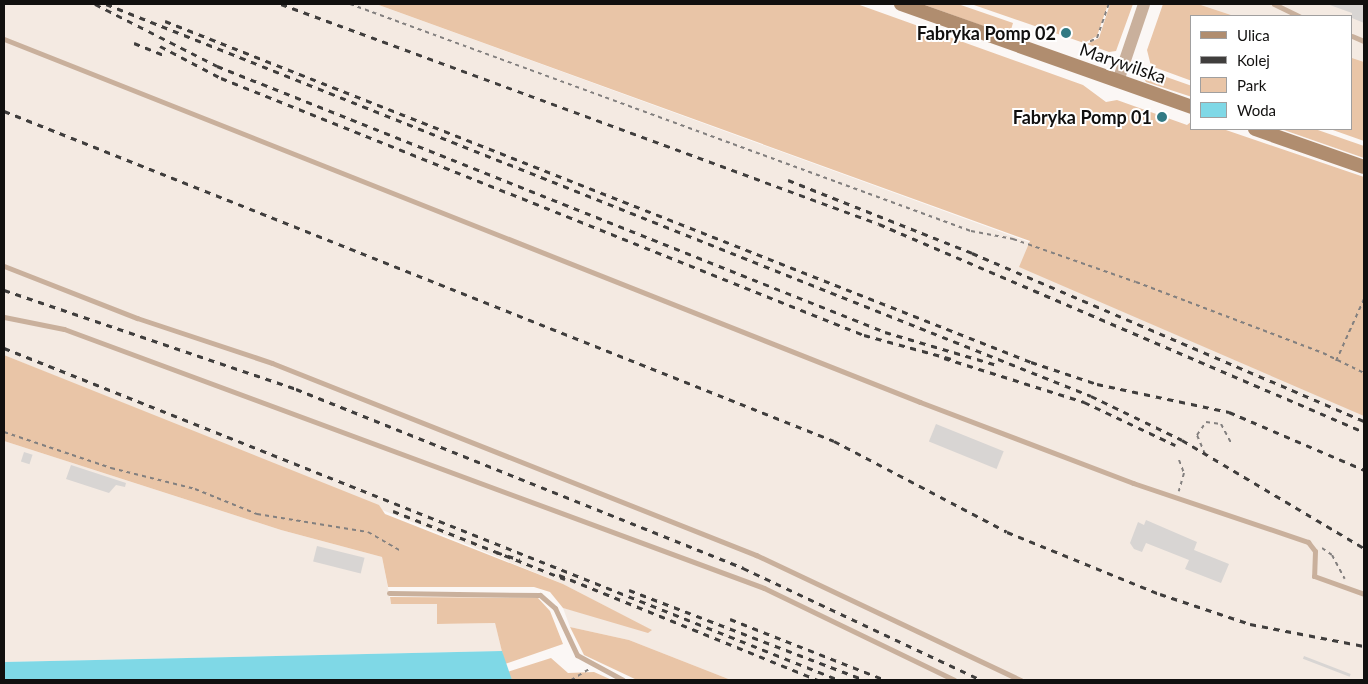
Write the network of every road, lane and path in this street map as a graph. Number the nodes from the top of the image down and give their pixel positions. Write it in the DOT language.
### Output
graph roads {
  1 [pos="350,4"];
  2 [pos="900,4"];
  3 [pos="1109,4"];
  4 [pos="1144,4"];
  5 [pos="1274,4"];
  6 [pos="1297,15"];
  7 [pos="4,39"];
  8 [pos="1083,45"];
  9 [pos="1118,81"];
  10 [pos="1190,106"];
  11 [pos="1258,130"];
  12 [pos="1364,167"];
  13 [pos="4,266"];
  14 [pos="1364,299"];
  15 [pos="4,317"];
  16 [pos="1336,361"];
  17 [pos="1364,374"];
  18 [pos="4,432"];
  19 [pos="1231,443"];
  20 [pos="1205,454"];
  21 [pos="1179,460"];
  22 [pos="1177,498"];
  23 [pos="1314,548"];
  24 [pos="401,551"];
  25 [pos="1354,591"];
  26 [pos="389,593"];
  27 [pos="1364,594"];
  28 [pos="593,667"];
  29 [pos="571,680"];
  30 [pos="623,680"];
  31 [pos="954,680"];
  32 [pos="1021,680"];
  1 -- 16 [label="path"];
  2 -- 9 [label="main road, Marywilska"];
  3 -- 8 [label="path"];
  4 -- 9 [label="street"];
  5 -- 6 [label="lane"];
  7 -- 22 [label="lane"];
  9 -- 10 [label="main road, Marywilska"];
  11 -- 12 [label="main road"];
  13 -- 32 [label="lane"];
  14 -- 16 [label="path"];
  15 -- 31 [label="lane"];
  16 -- 17 [label="path"];
  18 -- 24 [label="path"];
  19 -- 20 [label="path"];
  21 -- 22 [label="path"];
  22 -- 23 [label="lane"];
  23 -- 25 [label="path"];
  23 -- 25 [label="lane"];
  25 -- 27 [label="lane"];
  26 -- 28 [label="lane"];
  28 -- 29 [label="path"];
  28 -- 30 [label="lane"];
}
